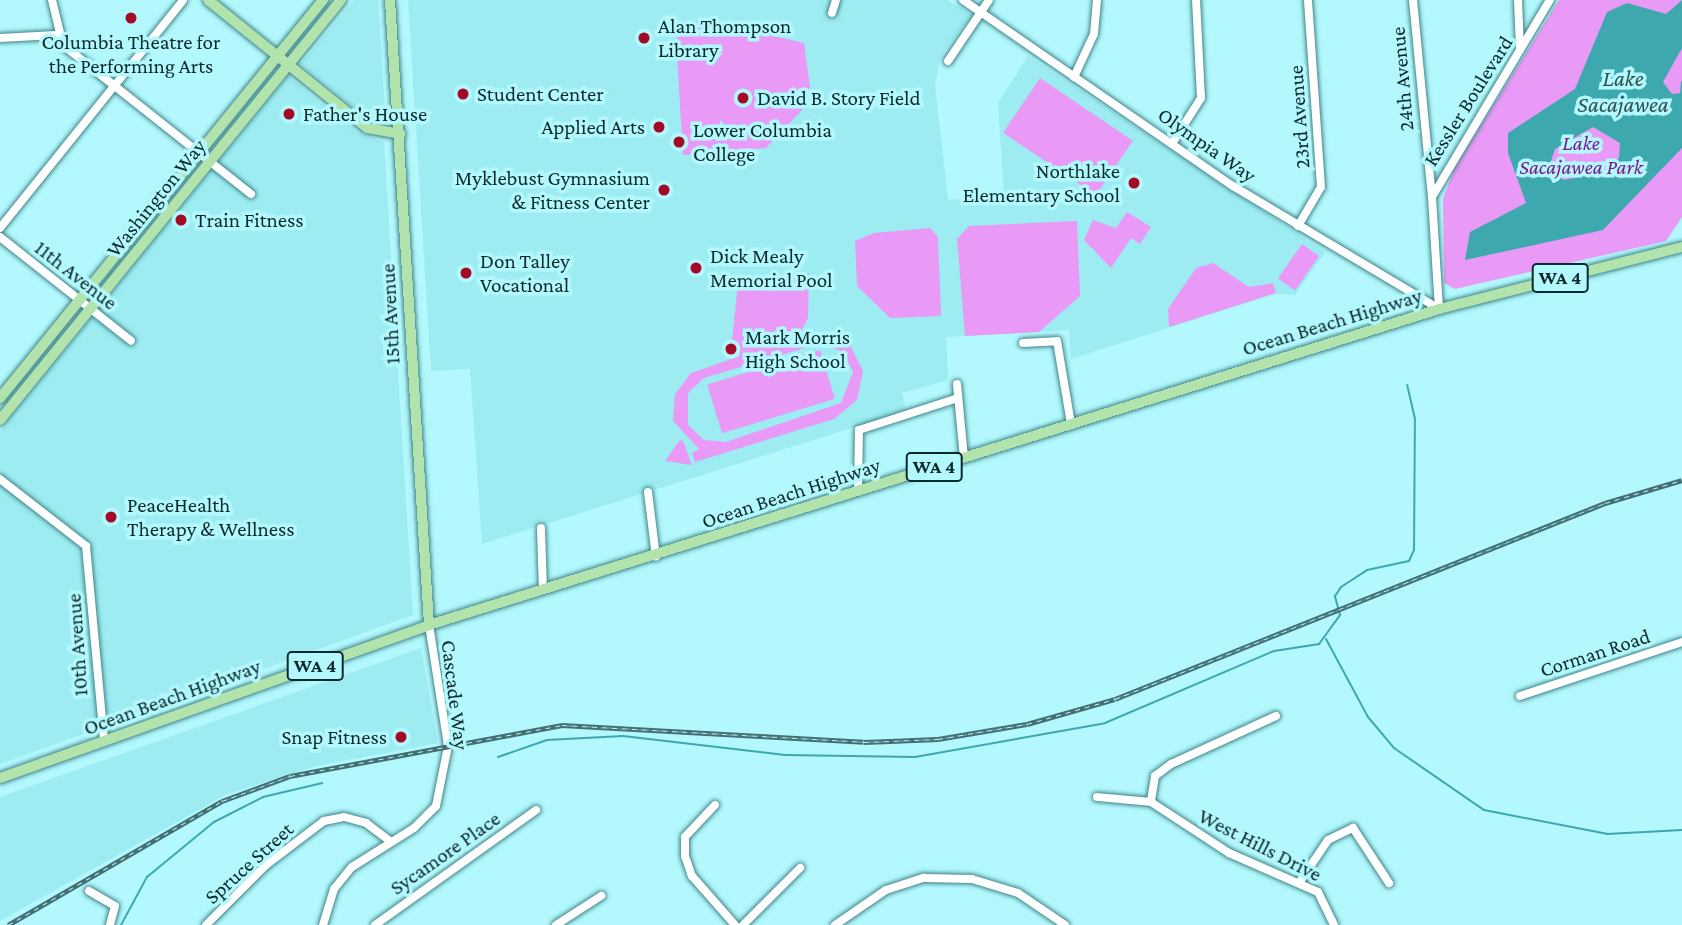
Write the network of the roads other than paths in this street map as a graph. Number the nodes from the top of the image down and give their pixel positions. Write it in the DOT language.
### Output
graph roads {
  1 [pos="52,0"];
  2 [pos="183,0"];
  3 [pos="208,0"];
  4 [pos="323,0"];
  5 [pos="341,0"];
  6 [pos="390,0"];
  7 [pos="836,0"];
  8 [pos="963,0"];
  9 [pos="989,0"];
  10 [pos="1097,0"];
  11 [pos="1196,0"];
  12 [pos="1308,0"];
  13 [pos="1413,0"];
  14 [pos="1518,0"];
  15 [pos="1550,0"];
  16 [pos="981,12"];
  17 [pos="832,13"];
  18 [pos="56,35"];
  19 [pos="0,38"];
  20 [pos="1521,51"];
  21 [pos="275,57"];
  22 [pos="948,61"];
  23 [pos="288,67"];
  24 [pos="1074,77"];
  25 [pos="115,86"];
  26 [pos="400,134"];
  27 [pos="1173,142"];
  28 [pos="197,153"];
  29 [pos="210,163"];
  30 [pos="251,194"];
  31 [pos="1432,197"];
  32 [pos="1298,226"];
  33 [pos="0,228"];
  34 [pos="0,237"];
  35 [pos="1682,247"];
  36 [pos="79,299"];
  37 [pos="91,308"];
  38 [pos="1439,309"];
  39 [pos="131,341"];
  40 [pos="1023,343"];
  41 [pos="957,384"];
  42 [pos="0,398"];
  43 [pos="958,398"];
  44 [pos="0,420"];
  45 [pos="1071,424"];
  46 [pos="964,457"];
  47 [pos="0,479"];
  48 [pos="859,491"];
  49 [pos="648,492"];
  50 [pos="541,528"];
  51 [pos="656,557"];
  52 [pos="543,590"];
  53 [pos="429,625"];
  54 [pos="1682,642"];
  55 [pos="1520,696"];
  56 [pos="1276,716"];
  57 [pos="104,741"];
  58 [pos="0,778"];
  59 [pos="1097,797"];
  60 [pos="1152,802"];
  61 [pos="715,804"];
  62 [pos="536,810"];
  63 [pos="391,842"];
  64 [pos="800,868"];
  65 [pos="1301,880"];
  66 [pos="1390,883"];
  67 [pos="89,891"];
  68 [pos="601,896"];
  69 [pos="110,925"];
  70 [pos="206,925"];
  71 [pos="323,925"];
  72 [pos="375,925"];
  73 [pos="556,925"];
  74 [pos="734,925"];
  75 [pos="743,925"];
  76 [pos="835,925"];
  77 [pos="1065,925"];
  78 [pos="1334,925"];
  1 -- 18 [label="street"];
  2 -- 25 [label="street"];
  3 -- 21 [label="main road"];
  4 -- 21 [label="main road, Washington Way"];
  5 -- 23 [label="main road, Washington Way"];
  6 -- 26 [label="main road, 15th Avenue"];
  7 -- 17 [label="street"];
  8 -- 16 [label="street, Olympia Way"];
  9 -- 16 [label="street"];
  10 -- 24 [label="street"];
  11 -- 27 [label="street"];
  12 -- 32 [label="street, 23rd Avenue"];
  13 -- 31 [label="street, 24th Avenue"];
  14 -- 20 [label="street"];
  15 -- 20 [label="street, Kessler Boulevard"];
  16 -- 22 [label="street"];
  16 -- 24 [label="street, Olympia Way"];
  18 -- 19 [label="street"];
  18 -- 25 [label="street"];
  20 -- 31 [label="street, Kessler Boulevard"];
  21 -- 23 [label="main road"];
  21 -- 28 [label="main road, Washington Way"];
  23 -- 26 [label="main road"];
  23 -- 29 [label="main road, Washington Way"];
  24 -- 27 [label="street, Olympia Way"];
  25 -- 28 [label="street"];
  25 -- 33 [label="street"];
  26 -- 53 [label="main road, 15th Avenue"];
  27 -- 32 [label="street, Olympia Way"];
  28 -- 29 [label="street"];
  28 -- 36 [label="main road, Washington Way"];
  29 -- 30 [label="street"];
  29 -- 37 [label="main road, Washington Way"];
  31 -- 38 [label="street, Kessler Boulevard"];
  32 -- 38 [label="street, Olympia Way"];
  34 -- 36 [label="street, 11th Avenue"];
  35 -- 38 [label="main road, Ocean Beach Highway / WA 4"];
  36 -- 37 [label="street, 11th Avenue"];
  36 -- 42 [label="main road, Washington Way"];
  37 -- 39 [label="street, 11th Avenue"];
  37 -- 44 [label="main road, Washington Way"];
  38 -- 45 [label="main road, Ocean Beach Highway / WA 4"];
  40 -- 45 [label="street"];
  41 -- 43 [label="street"];
  43 -- 46 [label="street"];
  43 -- 48 [label="street"];
  45 -- 46 [label="main road, Ocean Beach Highway / WA 4"];
  46 -- 48 [label="main road, Ocean Beach Highway / WA 4"];
  47 -- 57 [label="street, 10th Avenue"];
  48 -- 51 [label="main road, Ocean Beach Highway / WA 4"];
  49 -- 51 [label="street"];
  50 -- 52 [label="street"];
  51 -- 52 [label="main road, Ocean Beach Highway / WA 4"];
  52 -- 53 [label="main road, Ocean Beach Highway / WA 4"];
  53 -- 57 [label="main road, Ocean Beach Highway / WA 4"];
  53 -- 63 [label="street, Cascade Way"];
  54 -- 55 [label="street, Corman Road"];
  56 -- 60 [label="street"];
  57 -- 58 [label="main road, Ocean Beach Highway / WA 4"];
  59 -- 60 [label="street"];
  60 -- 65 [label="street, West Hills Drive"];
  61 -- 74 [label="street"];
  62 -- 72 [label="street, Sycamore Place"];
  63 -- 70 [label="street, Spruce Street"];
  63 -- 71 [label="street, Cascade Way"];
  64 -- 75 [label="street"];
  65 -- 66 [label="street"];
  65 -- 78 [label="street, West Hills Drive"];
  67 -- 69 [label="street"];
  68 -- 73 [label="street"];
  76 -- 77 [label="street"];
}
